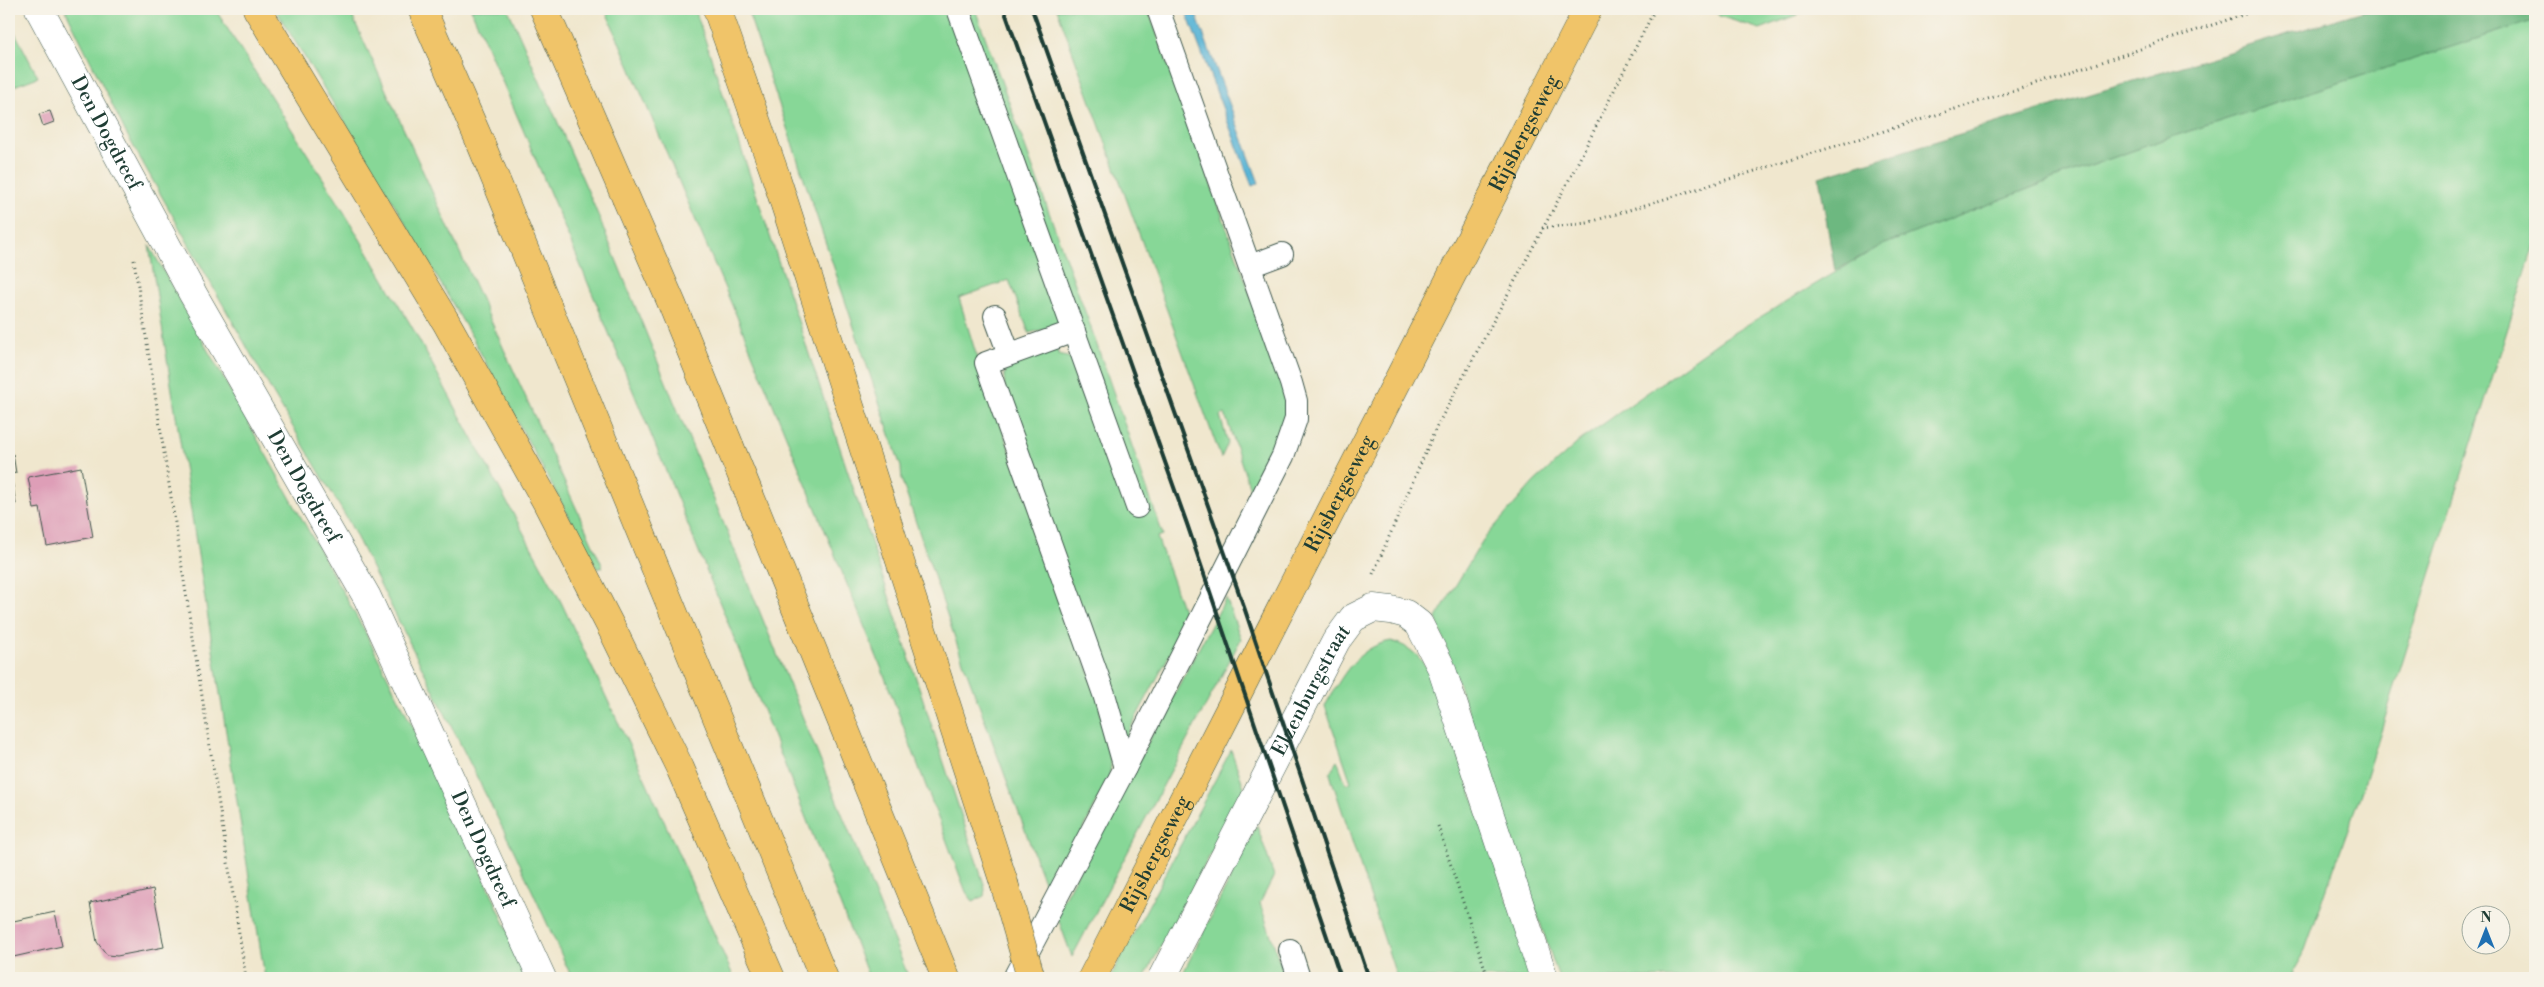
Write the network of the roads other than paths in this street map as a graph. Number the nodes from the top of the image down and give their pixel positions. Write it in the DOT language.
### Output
graph roads {
  1 [pos="39,9"];
  2 [pos="257,9"];
  3 [pos="422,9"];
  4 [pos="544,9"];
  5 [pos="717,9"];
  6 [pos="958,9"];
  7 [pos="1158,9"];
  8 [pos="1588,9"];
  9 [pos="1282,254"];
  10 [pos="1250,266"];
  11 [pos="995,316"];
  12 [pos="1074,331"];
  13 [pos="1009,354"];
  14 [pos="1137,507"];
  15 [pos="1125,768"];
  16 [pos="1290,950"];
  17 [pos="1169,973"];
  18 [pos="542,978"];
  19 [pos="771,978"];
  20 [pos="824,978"];
  21 [pos="946,978"];
  22 [pos="1014,978"];
  23 [pos="1031,978"];
  24 [pos="1092,978"];
  25 [pos="1299,978"];
  26 [pos="1544,978"];
  1 -- 18 [label="street, Den Dogdreef"];
  2 -- 19 [label="main road"];
  3 -- 20 [label="main road"];
  4 -- 21 [label="main road"];
  5 -- 23 [label="main road, bridge"];
  6 -- 12 [label="lane"];
  7 -- 10 [label="lane"];
  8 -- 24 [label="main road, Rijsbergseweg"];
  9 -- 10 [label="lane"];
  10 -- 15 [label="lane"];
  11 -- 13 [label="lane"];
  12 -- 13 [label="lane"];
  12 -- 14 [label="lane"];
  13 -- 15 [label="lane"];
  15 -- 22 [label="lane"];
  16 -- 25 [label="lane"];
  17 -- 26 [label="street, Elzenburgstraat"];
}
